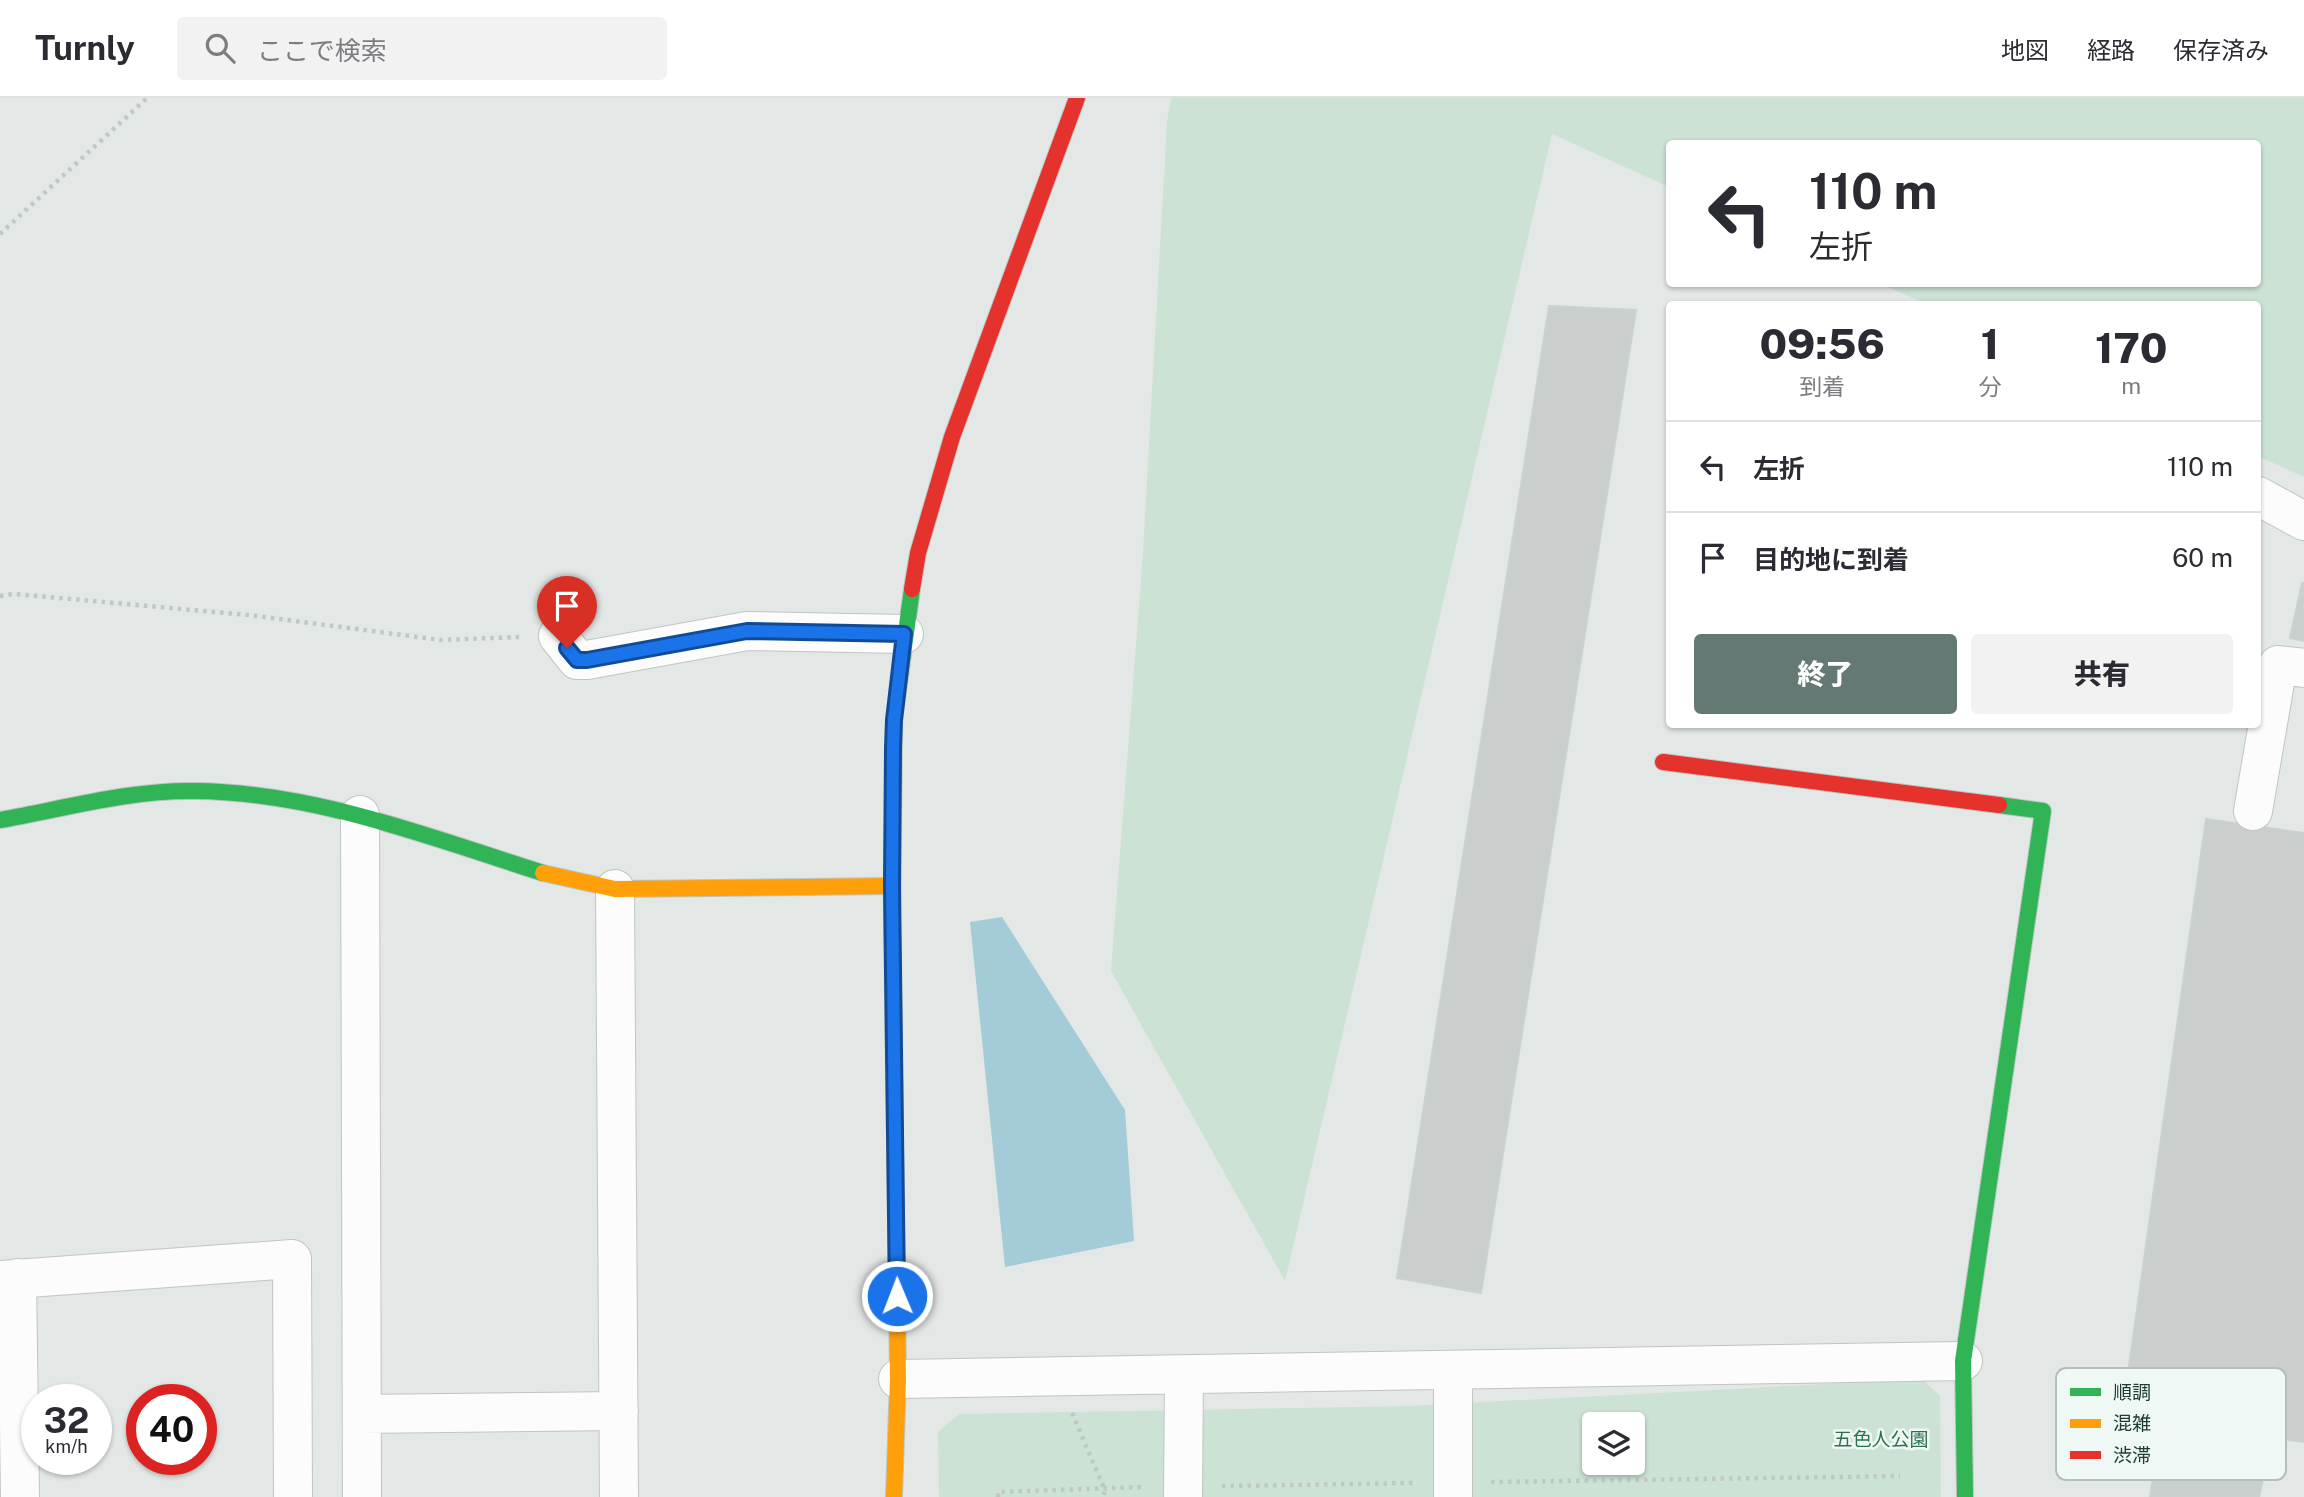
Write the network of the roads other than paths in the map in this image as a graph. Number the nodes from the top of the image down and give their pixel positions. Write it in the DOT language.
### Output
graph roads {
  1 [pos="1077,98"];
  2 [pos="2261,498"];
  3 [pos="2304,521"];
  4 [pos="904,634"];
  5 [pos="558,636"];
  6 [pos="2304,668"];
  7 [pos="1662,762"];
  8 [pos="2253,811"];
  9 [pos="360,815"];
  10 [pos="0,820"];
  11 [pos="892,886"];
  12 [pos="614,889"];
  13 [pos="8,1279"];
  14 [pos="1963,1361"];
  15 [pos="1452,1370"];
  16 [pos="1184,1376"];
  17 [pos="898,1379"];
  18 [pos="619,1411"];
  19 [pos="362,1414"];
  20 [pos="1453,1488"];
  21 [pos="1199,1492"];
  22 [pos="20,1497"];
  23 [pos="293,1497"];
  24 [pos="362,1497"];
  25 [pos="619,1497"];
  26 [pos="894,1497"];
  27 [pos="1965,1497"];
  1 -- 4 [label="street"];
  2 -- 3 [label="street"];
  4 -- 5 [label="street"];
  4 -- 11 [label="street"];
  6 -- 8 [label="street"];
  7 -- 14 [label="street"];
  9 -- 10 [label="street"];
  9 -- 12 [label="street"];
  9 -- 19 [label="street"];
  11 -- 12 [label="street"];
  11 -- 17 [label="street"];
  12 -- 18 [label="street"];
  13 -- 22 [label="street"];
  13 -- 23 [label="street"];
  14 -- 15 [label="street"];
  14 -- 27 [label="street"];
  15 -- 16 [label="street"];
  15 -- 20 [label="street"];
  16 -- 17 [label="street"];
  16 -- 21 [label="street"];
  17 -- 26 [label="street"];
  18 -- 19 [label="street"];
  18 -- 25 [label="street"];
  19 -- 24 [label="street"];
}
